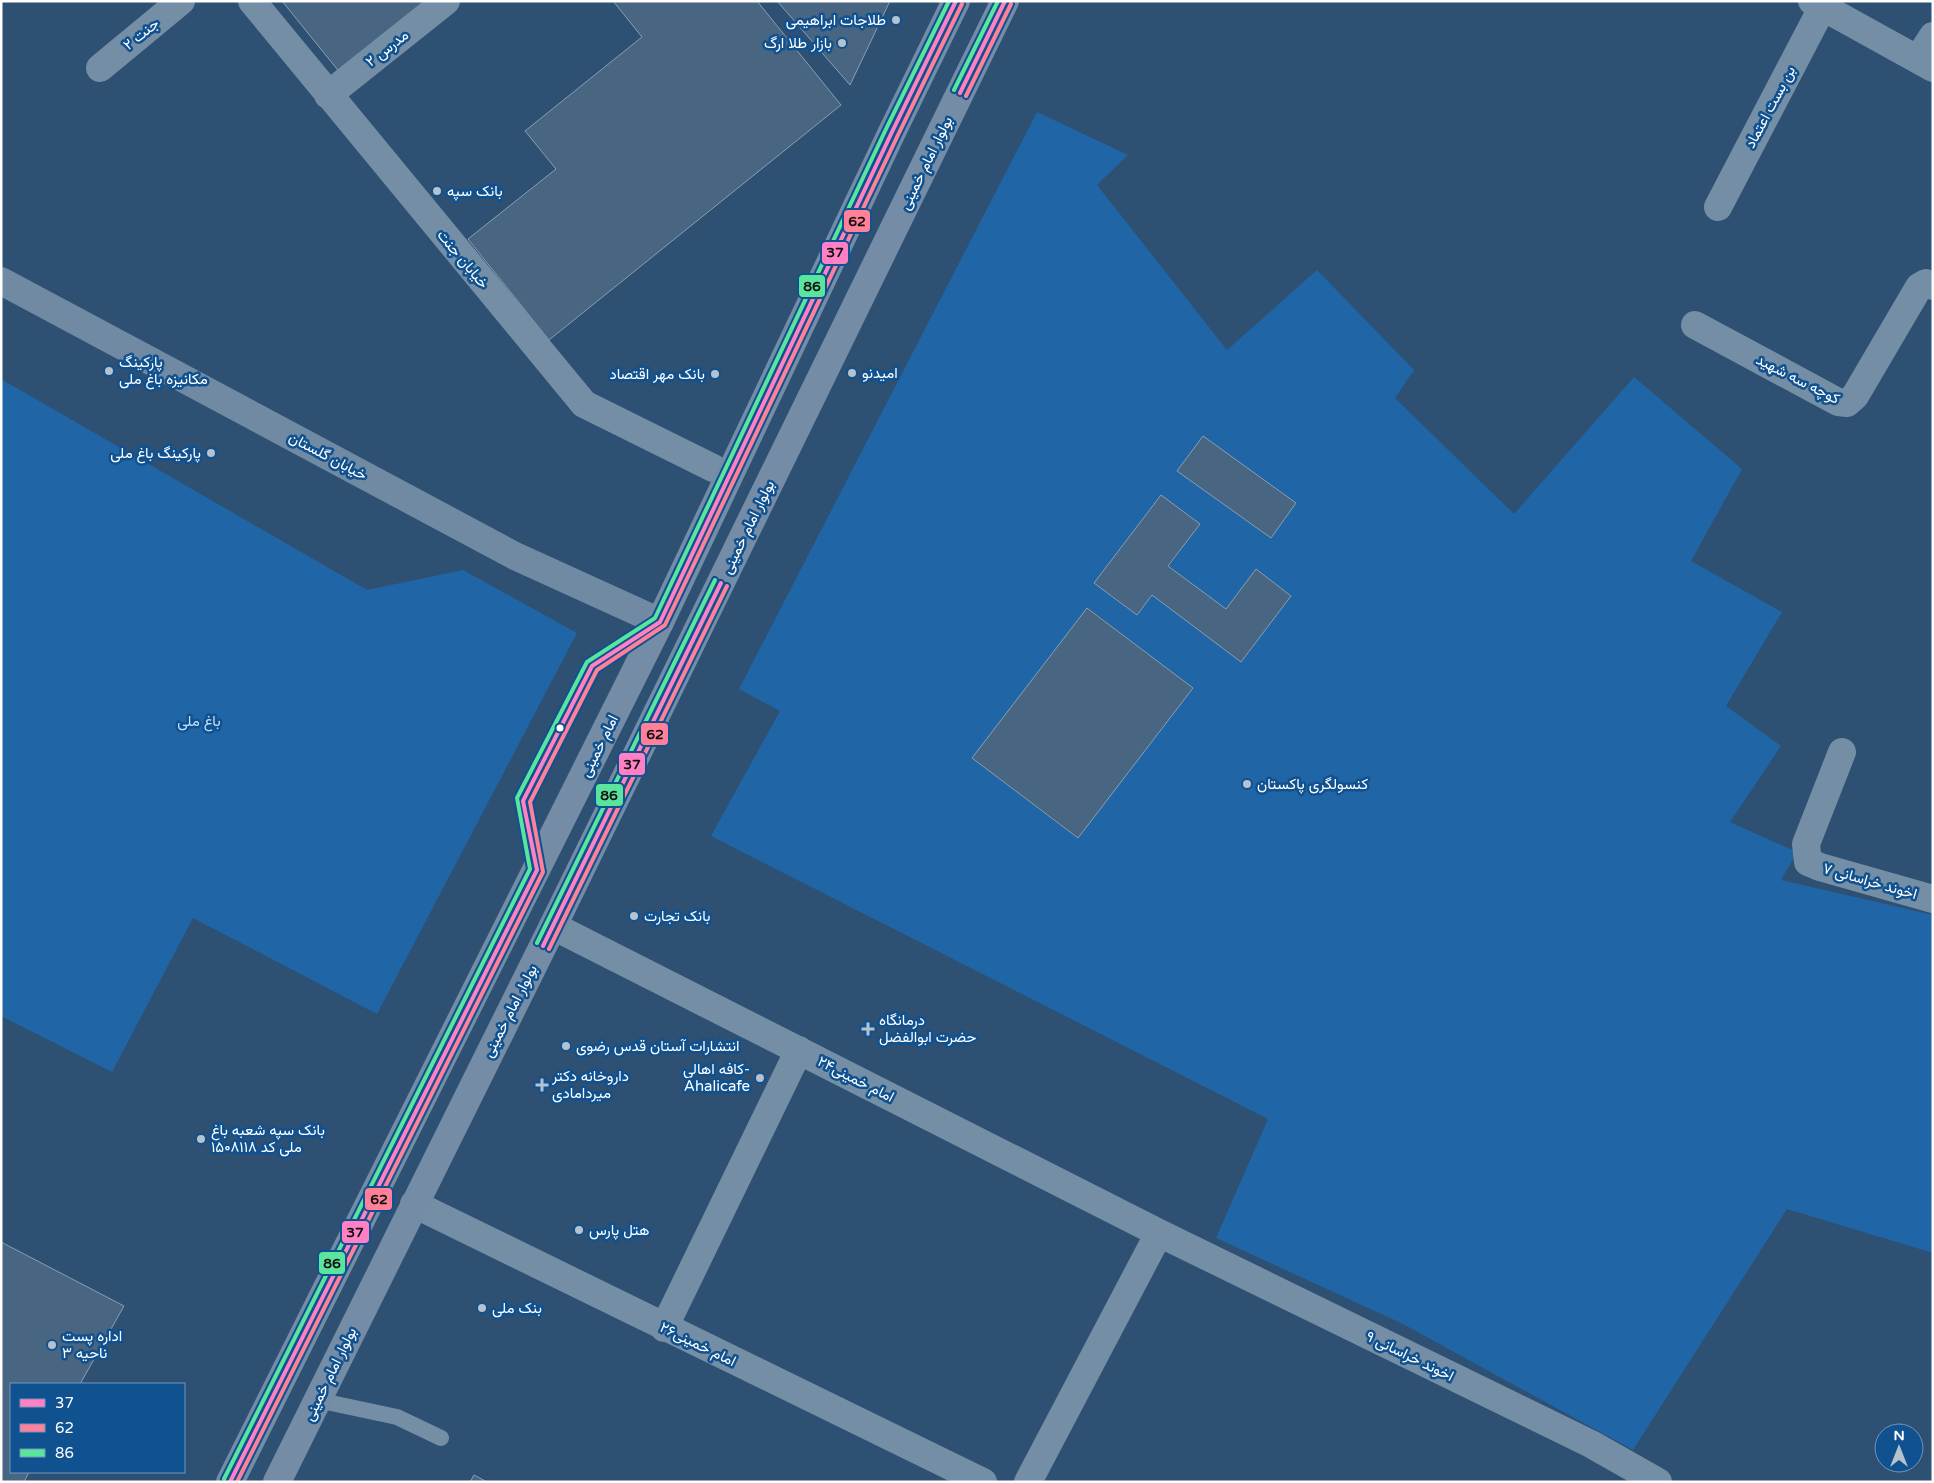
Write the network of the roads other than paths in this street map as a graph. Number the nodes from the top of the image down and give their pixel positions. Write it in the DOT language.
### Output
graph roads {
  1 [pos="181,1"];
  2 [pos="252,1"];
  3 [pos="446,1"];
  4 [pos="956,1"];
  5 [pos="1005,1"];
  6 [pos="1817,4"];
  7 [pos="1933,36"];
  8 [pos="1925,64"];
  9 [pos="100,68"];
  10 [pos="328,95"];
  11 [pos="1718,207"];
  12 [pos="1,281"];
  13 [pos="1933,286"];
  14 [pos="1695,324"];
  15 [pos="713,468"];
  16 [pos="660,622"];
  17 [pos="1842,752"];
  18 [pos="537,870"];
  19 [pos="1933,899"];
  20 [pos="553,926"];
  21 [pos="799,1050"];
  22 [pos="414,1204"];
  23 [pos="1159,1233"];
  24 [pos="664,1328"];
  25 [pos="317,1400"];
  26 [pos="440,1438"];
  27 [pos="230,1482"];
  28 [pos="277,1482"];
  29 [pos="983,1482"];
  30 [pos="1028,1482"];
  31 [pos="1658,1482"];
  1 -- 9 [label="street, جنت ۲"];
  2 -- 10 [label="street, خیابان جنت"];
  3 -- 10 [label="street, مدرس ۲"];
  4 -- 16 [label="main road"];
  5 -- 20 [label="main road, بولوار امام خمینی"];
  6 -- 8 [label="street"];
  6 -- 11 [label="street, بن بست اعتماد"];
  7 -- 8 [label="street"];
  10 -- 15 [label="street, خیابان جنت"];
  12 -- 16 [label="street, خیابان گلستان"];
  13 -- 14 [label="street, کوچه سه شهید"];
  16 -- 18 [label="main road, امام خمینی"];
  16 -- 18 [label="lane"];
  17 -- 19 [label="street, اخوند خراسانی ۷"];
  18 -- 27 [label="main road"];
  20 -- 21 [label="street, امام خمینی۲۴"];
  20 -- 22 [label="main road, بولوار امام خمینی"];
  21 -- 23 [label="street, امام خمینی۲۴"];
  21 -- 24 [label="street"];
  22 -- 24 [label="street, امام خمینی۲۶"];
  22 -- 25 [label="main road, بولوار امام خمینی"];
  23 -- 30 [label="street"];
  23 -- 31 [label="street, اخوند خراسانی ۹"];
  24 -- 29 [label="street, امام خمینی۲۶"];
  25 -- 26 [label="lane"];
  25 -- 28 [label="main road, بولوار امام خمینی"];
}
